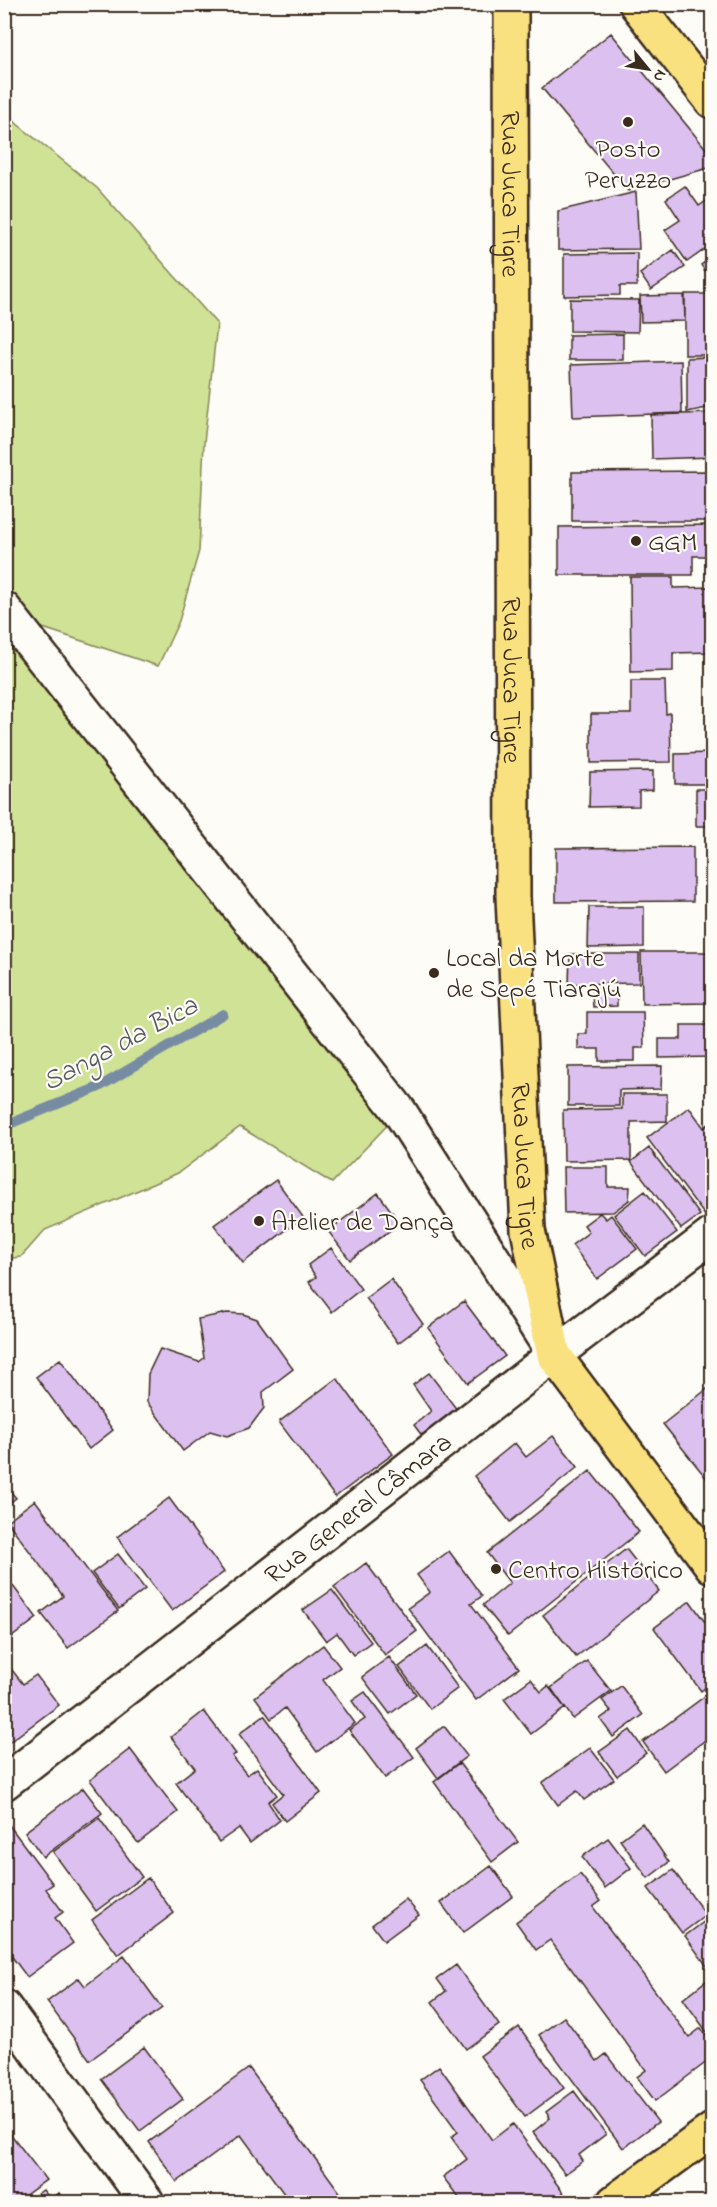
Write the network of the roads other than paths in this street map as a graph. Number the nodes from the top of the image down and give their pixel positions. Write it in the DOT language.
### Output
graph roads {
  1 [pos="511,4"];
  2 [pos="636,4"];
  3 [pos="661,4"];
  4 [pos="706,93"];
  5 [pos="4,609"];
  6 [pos="712,1235"];
  7 [pos="554,1355"];
  8 [pos="712,1566"];
  9 [pos="4,1784"];
  10 [pos="4,2007"];
  11 [pos="712,2130"];
  12 [pos="147,2202"];
  13 [pos="614,2202"];
  1 -- 7 [label="main road, Rua Juca Tigre"];
  2 -- 4 [label="main road"];
  3 -- 4 [label="main road"];
  5 -- 7 [label="street"];
  6 -- 7 [label="street, Rua General Câmara"];
  7 -- 8 [label="main road"];
  7 -- 9 [label="street, Rua General Câmara"];
  10 -- 12 [label="street"];
  11 -- 13 [label="main road"];
}
